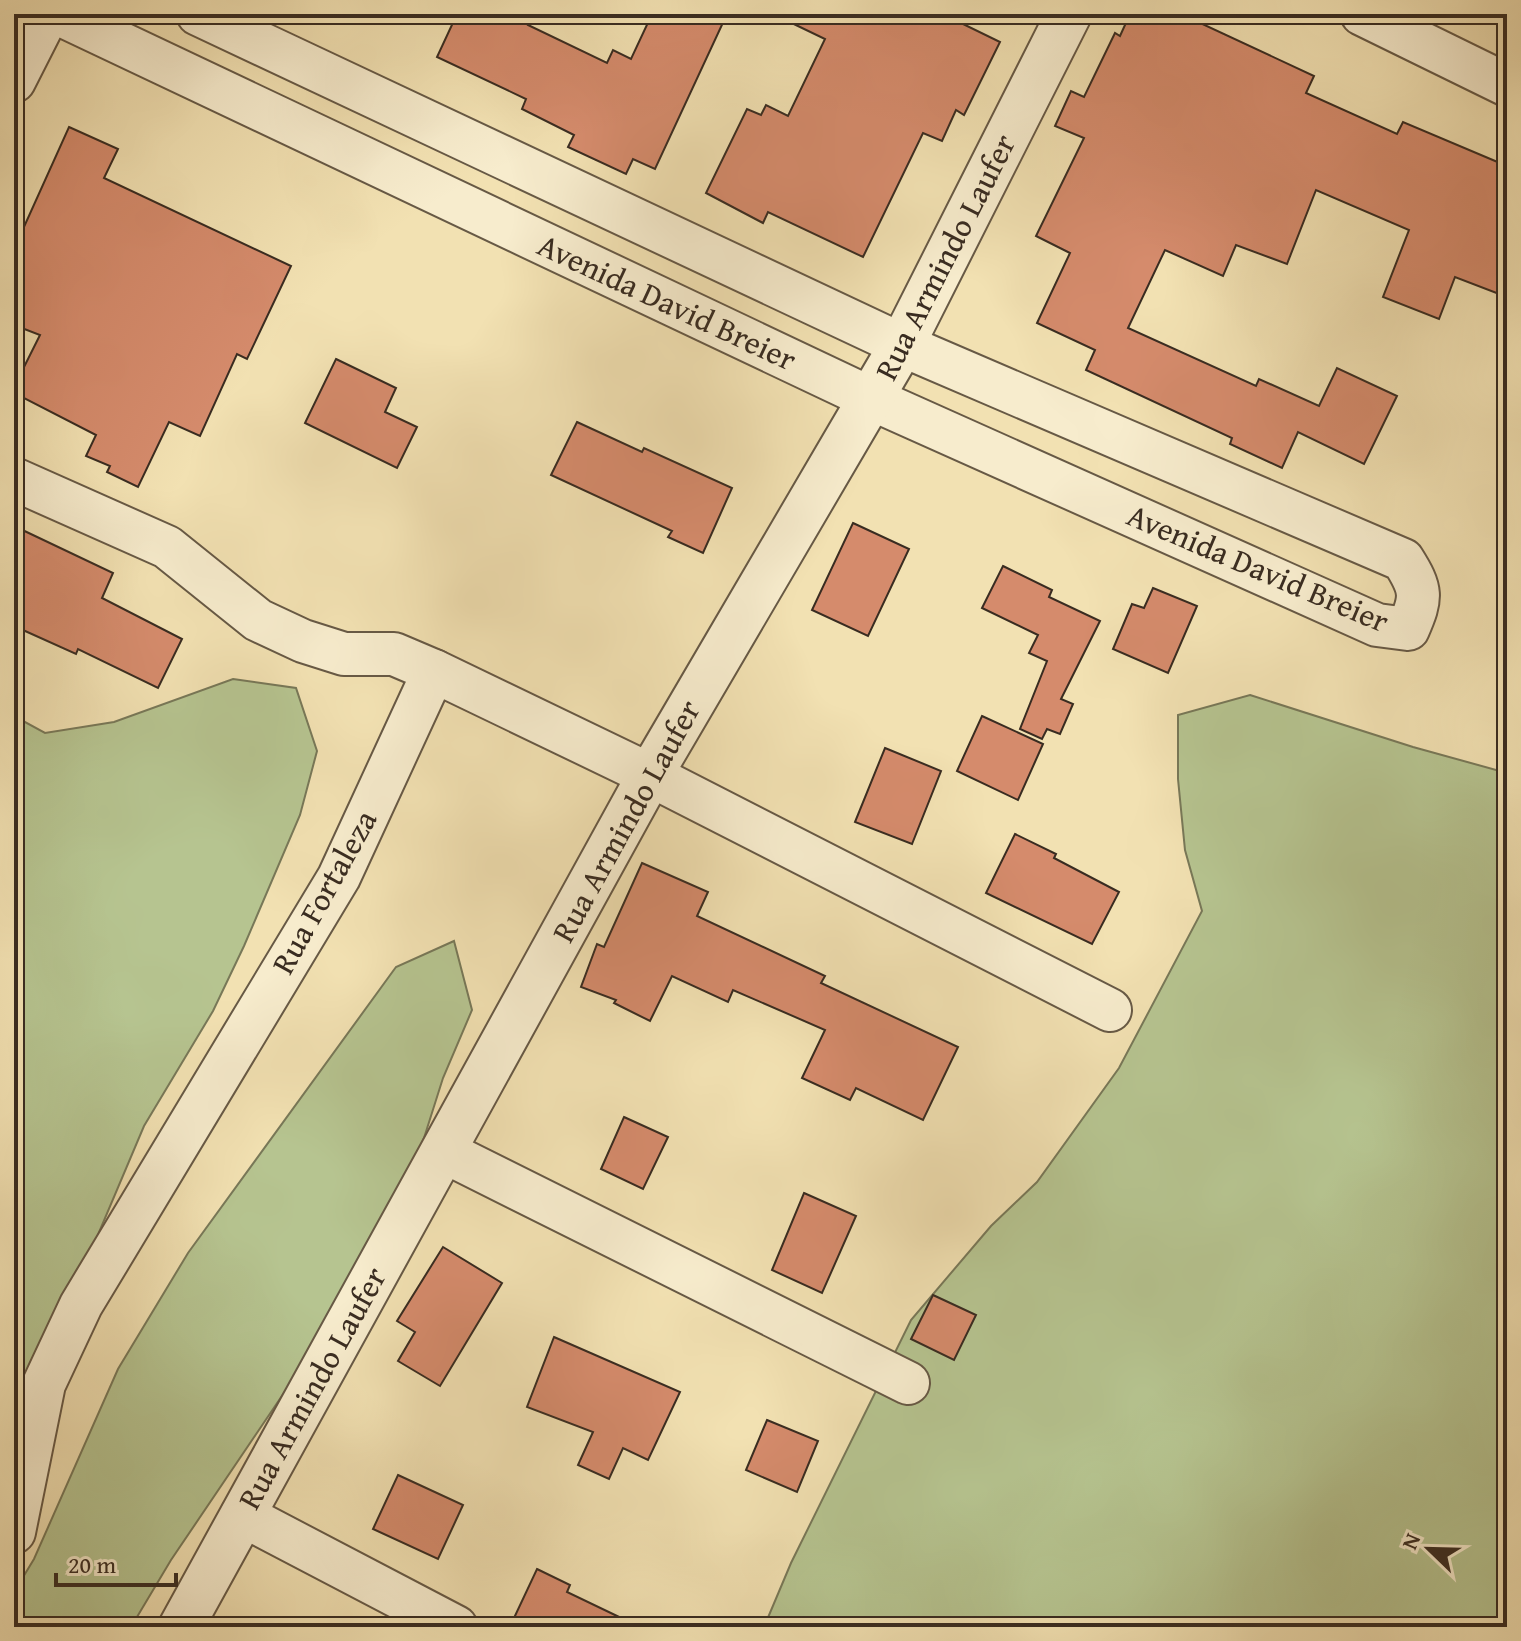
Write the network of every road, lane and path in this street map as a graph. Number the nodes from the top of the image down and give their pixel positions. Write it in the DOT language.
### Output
graph roads {
  1 [pos="48,14"];
  2 [pos="59,14"];
  3 [pos="198,14"];
  4 [pos="1069,14"];
  5 [pos="1362,14"];
  6 [pos="14,81"];
  7 [pos="1507,85"];
  8 [pos="902,345"];
  9 [pos="872,399"];
  10 [pos="14,479"];
  11 [pos="434,671"];
  12 [pos="650,775"];
  13 [pos="1110,1010"];
  14 [pos="443,1151"];
  15 [pos="908,1383"];
  16 [pos="242,1515"];
  17 [pos="14,1532"];
  18 [pos="181,1627"];
  19 [pos="456,1627"];
  1 -- 6 [label="street"];
  2 -- 9 [label="street, Avenida David Breier"];
  3 -- 8 [label="street, Avenida David Breier"];
  4 -- 8 [label="street, Rua Armindo Laufer"];
  5 -- 7 [label="street"];
  8 -- 9 [label="street, Rua Armindo Laufer"];
  8 -- 9 [label="street, Avenida David Breier"];
  9 -- 12 [label="street, Rua Armindo Laufer"];
  10 -- 11 [label="street"];
  11 -- 12 [label="street"];
  11 -- 17 [label="street, Rua Fortaleza"];
  12 -- 13 [label="street"];
  12 -- 14 [label="street, Rua Armindo Laufer"];
  14 -- 15 [label="street"];
  14 -- 16 [label="street, Rua Armindo Laufer"];
  16 -- 18 [label="street, Rua Armindo Laufer"];
  16 -- 19 [label="street"];
}
